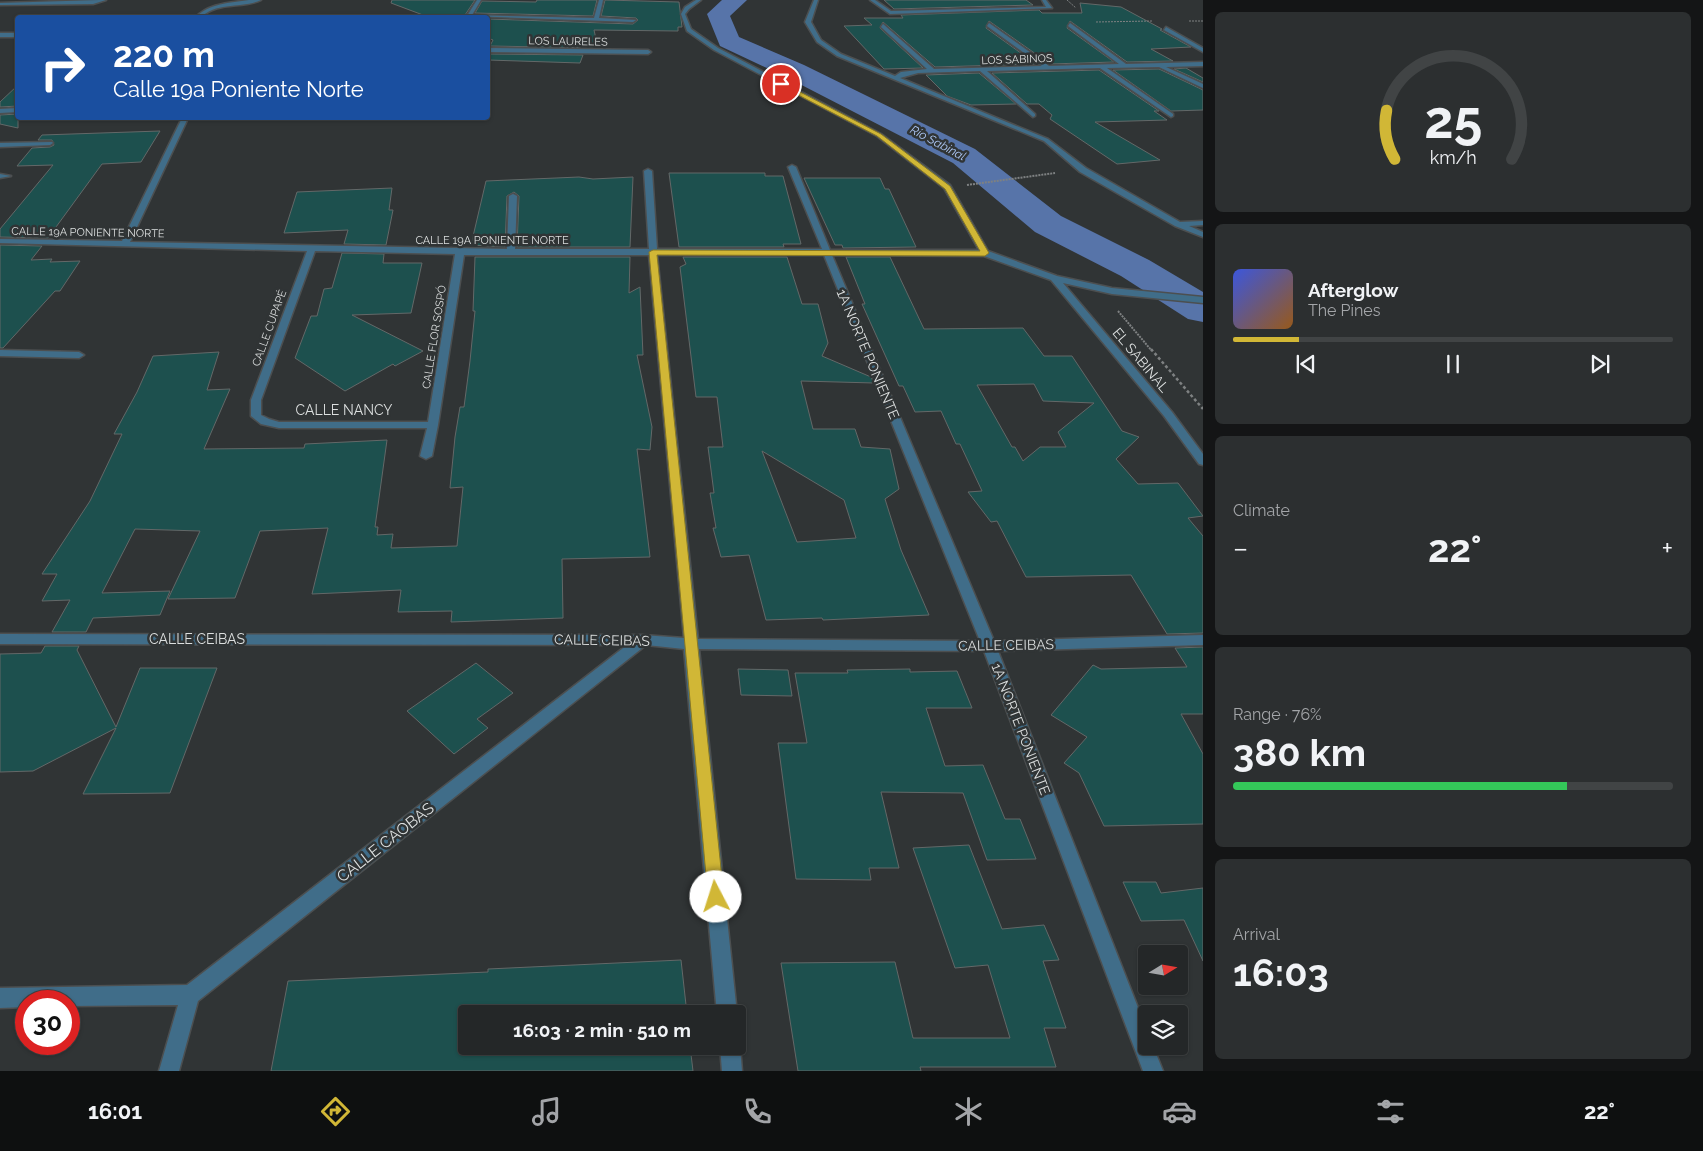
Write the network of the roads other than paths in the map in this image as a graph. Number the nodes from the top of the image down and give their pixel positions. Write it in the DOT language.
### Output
graph roads {
  1 [pos="53,0"];
  2 [pos="104,0"];
  3 [pos="259,0"];
  4 [pos="479,0"];
  5 [pos="601,0"];
  6 [pos="699,0"];
  7 [pos="816,0"];
  8 [pos="872,0"];
  9 [pos="1044,0"];
  10 [pos="0,4"];
  11 [pos="46,4"];
  12 [pos="200,15"];
  13 [pos="469,15"];
  14 [pos="490,16"];
  15 [pos="596,19"];
  16 [pos="633,20"];
  17 [pos="989,25"];
  18 [pos="1070,25"];
  19 [pos="883,26"];
  20 [pos="1166,29"];
  21 [pos="0,35"];
  22 [pos="15,35"];
  23 [pos="490,50"];
  24 [pos="1203,50"];
  25 [pos="648,52"];
  26 [pos="1203,64"];
  27 [pos="1125,66"];
  28 [pos="1159,66"];
  29 [pos="1102,67"];
  30 [pos="1048,68"];
  31 [pos="982,70"];
  32 [pos="933,71"];
  33 [pos="894,79"];
  34 [pos="1203,86"];
  35 [pos="0,110"];
  36 [pos="15,110"];
  37 [pos="1033,115"];
  38 [pos="1171,115"];
  39 [pos="184,120"];
  40 [pos="50,143"];
  41 [pos="0,145"];
  42 [pos="792,167"];
  43 [pos="648,171"];
  44 [pos="513,196"];
  45 [pos="1203,223"];
  46 [pos="1178,224"];
  47 [pos="1203,235"];
  48 [pos="0,241"];
  49 [pos="125,244"];
  50 [pos="312,249"];
  51 [pos="460,252"];
  52 [pos="511,252"];
  53 [pos="653,252"];
  54 [pos="826,252"];
  55 [pos="985,253"];
  56 [pos="1054,278"];
  57 [pos="1203,300"];
  58 [pos="0,353"];
  59 [pos="79,355"];
  60 [pos="256,416"];
  61 [pos="433,425"];
  62 [pos="426,456"];
  63 [pos="1203,462"];
  64 [pos="0,639"];
  65 [pos="643,640"];
  66 [pos="1203,640"];
  67 [pos="691,644"];
  68 [pos="989,646"];
  69 [pos="190,995"];
  70 [pos="0,998"];
  71 [pos="726,1005"];
  72 [pos="731,1055"];
  73 [pos="168,1071"];
  74 [pos="732,1071"];
  75 [pos="1152,1071"];
  1 -- 11 [label="street"];
  2 -- 11 [label="street"];
  3 -- 12 [label="street"];
  4 -- 13 [label="street"];
  5 -- 15 [label="street"];
  6 -- 55 [label="street"];
  7 -- 33 [label="street"];
  8 -- 9 [label="street"];
  10 -- 11 [label="street"];
  14 -- 15 [label="street"];
  15 -- 16 [label="street"];
  17 -- 30 [label="street"];
  18 -- 27 [label="street"];
  19 -- 32 [label="street"];
  20 -- 24 [label="street"];
  21 -- 22 [label="street"];
  23 -- 25 [label="street, LOS LAURELES"];
  26 -- 28 [label="street, LOS SABINOS"];
  27 -- 28 [label="street, LOS SABINOS"];
  27 -- 29 [label="street, LOS SABINOS"];
  28 -- 34 [label="street"];
  29 -- 30 [label="street, LOS SABINOS"];
  29 -- 38 [label="street"];
  30 -- 31 [label="street, LOS SABINOS"];
  31 -- 32 [label="street, LOS SABINOS"];
  31 -- 37 [label="street"];
  32 -- 33 [label="street, LOS SABINOS"];
  33 -- 46 [label="street"];
  35 -- 36 [label="street"];
  39 -- 49 [label="street"];
  40 -- 41 [label="street"];
  42 -- 54 [label="street, 1A NORTE PONIENTE"];
  43 -- 53 [label="street"];
  44 -- 52 [label="street"];
  45 -- 46 [label="street"];
  46 -- 47 [label="street"];
  48 -- 49 [label="street, CALLE 19A PONIENTE NORTE"];
  49 -- 50 [label="street, CALLE 19A PONIENTE NORTE"];
  50 -- 51 [label="street, CALLE 19A PONIENTE NORTE"];
  50 -- 60 [label="street, CALLE CUPAPÉ"];
  51 -- 52 [label="street, CALLE 19A PONIENTE NORTE"];
  51 -- 61 [label="street, CALLE FLOR SOSPÓ"];
  52 -- 53 [label="street, CALLE 19A PONIENTE NORTE"];
  53 -- 54 [label="street, CALLE 19A PONIENTE NORTE"];
  53 -- 67 [label="street"];
  54 -- 55 [label="street, CALLE 19A PONIENTE NORTE"];
  54 -- 68 [label="street, 1A NORTE PONIENTE"];
  55 -- 56 [label="street, CALLE 19A PONIENTE NORTE"];
  56 -- 57 [label="street"];
  56 -- 63 [label="street, EL SABINAL"];
  58 -- 59 [label="street"];
  60 -- 61 [label="street, CALLE NANCY"];
  61 -- 62 [label="street, CALLE FLOR SOSPÓ"];
  64 -- 65 [label="street, CALLE CEIBAS"];
  65 -- 67 [label="street, CALLE CEIBAS"];
  65 -- 69 [label="street, CALLE CAOBAS"];
  66 -- 68 [label="street, CALLE CEIBAS"];
  67 -- 68 [label="street, CALLE CEIBAS"];
  67 -- 71 [label="street"];
  68 -- 75 [label="street, 1A NORTE PONIENTE"];
  69 -- 70 [label="street"];
  69 -- 73 [label="street"];
  72 -- 74 [label="street"];
}
